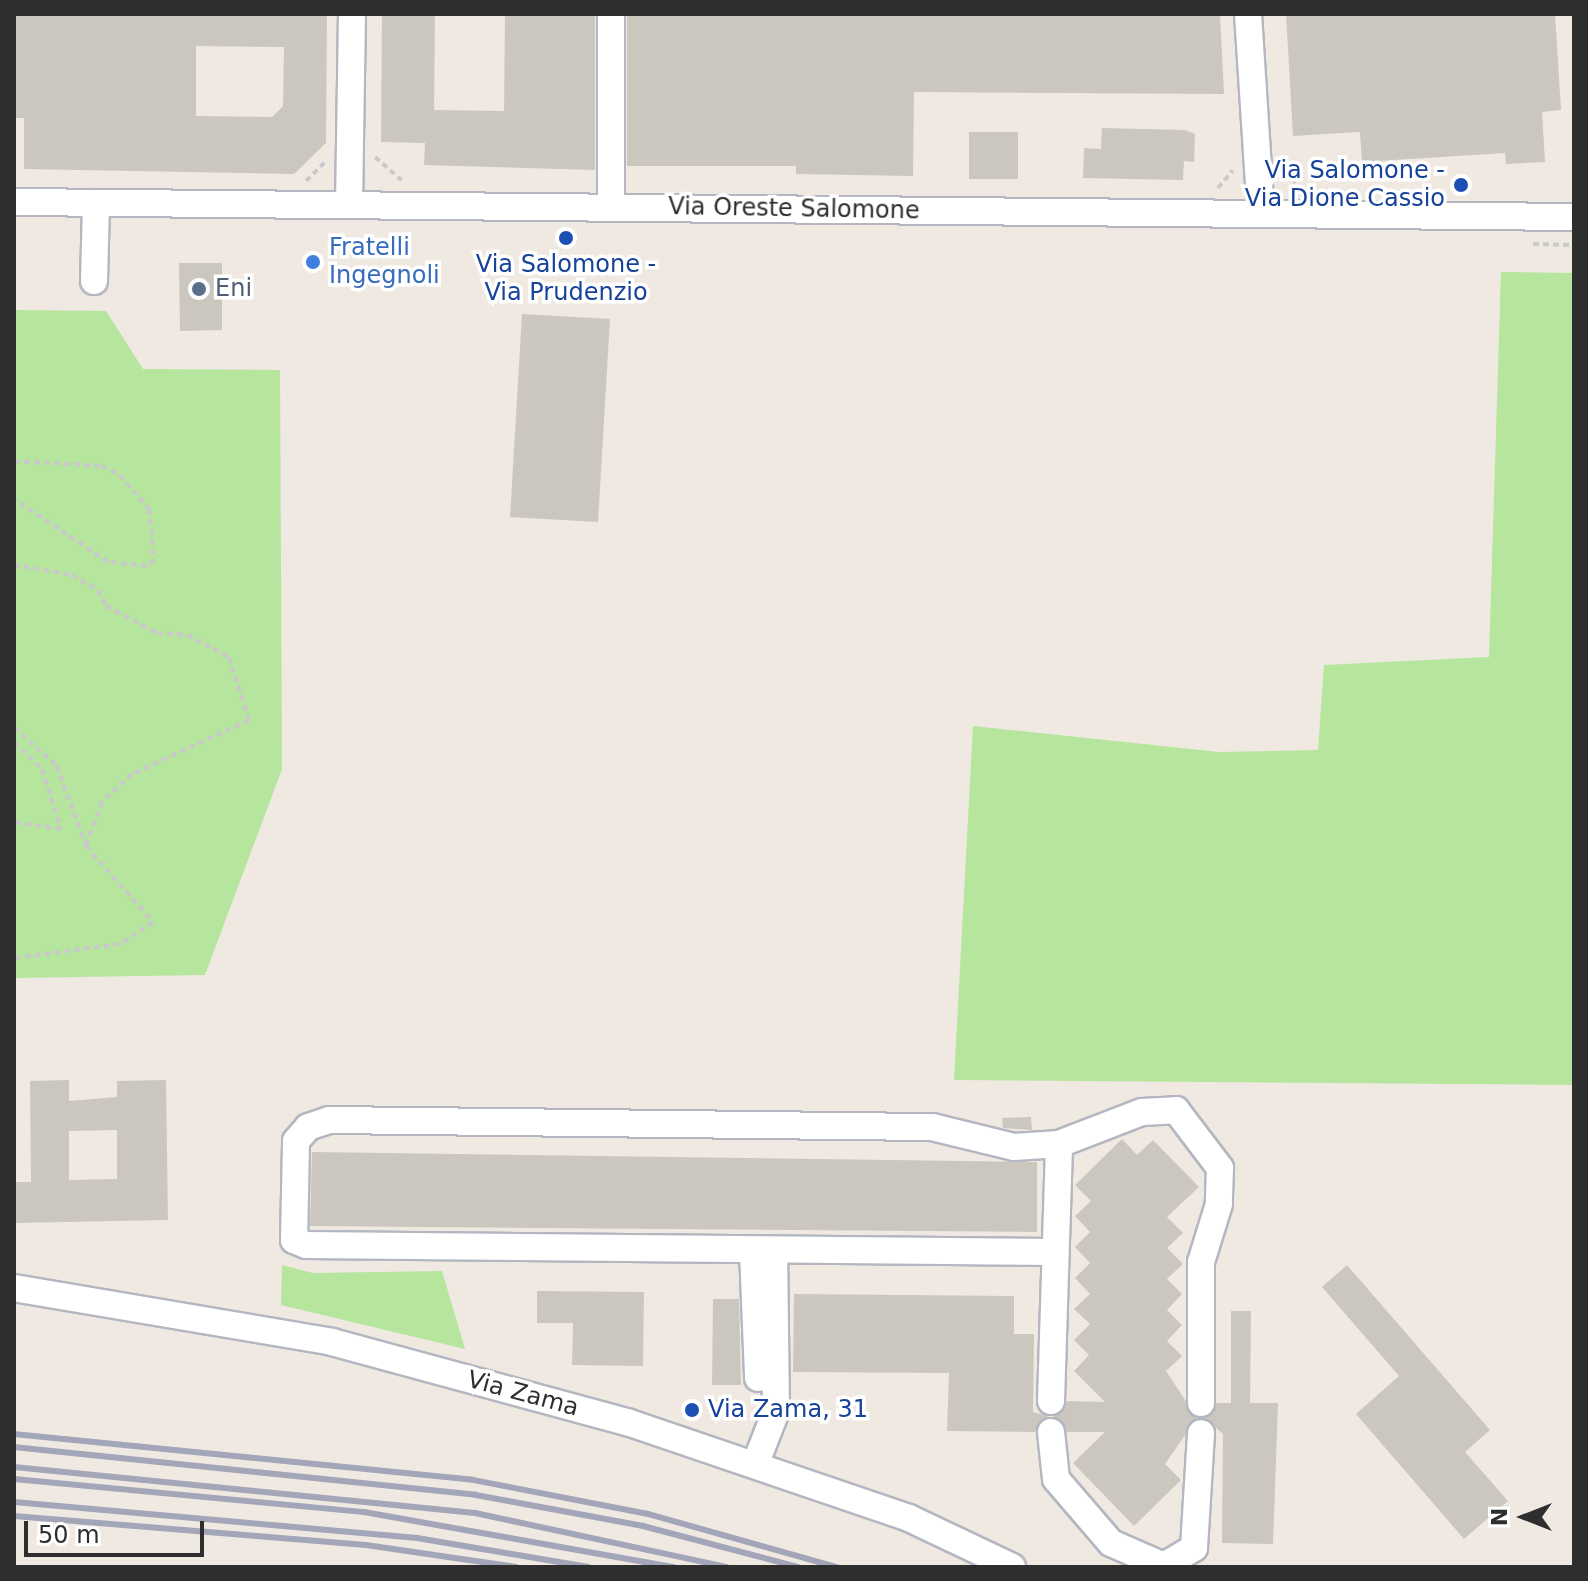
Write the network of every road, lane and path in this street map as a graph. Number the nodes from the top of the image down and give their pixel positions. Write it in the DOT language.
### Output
graph roads {
  1 [pos="352,14"];
  2 [pos="611,14"];
  3 [pos="1248,14"];
  4 [pos="14,202"];
  5 [pos="96,203"];
  6 [pos="349,205"];
  7 [pos="611,207"];
  8 [pos="1261,214"];
  9 [pos="1574,217"];
  10 [pos="1533,244"];
  11 [pos="1574,245"];
  12 [pos="94,281"];
  13 [pos="14,461"];
  14 [pos="14,499"];
  15 [pos="14,565"];
  16 [pos="14,727"];
  17 [pos="14,742"];
  18 [pos="14,822"];
  19 [pos="86,846"];
  20 [pos="14,958"];
  21 [pos="1059,1144"];
  22 [pos="764,1251"];
  23 [pos="1052,1252"];
  24 [pos="14,1288"];
  25 [pos="1051,1401"];
  26 [pos="1201,1403"];
  27 [pos="1051,1432"];
  28 [pos="1201,1433"];
  29 [pos="755,1465"];
  30 [pos="1012,1567"];
  1 -- 6 [label="street"];
  2 -- 7 [label="street"];
  3 -- 8 [label="street"];
  4 -- 5 [label="street, Via Oreste Salomone"];
  5 -- 6 [label="street, Via Oreste Salomone"];
  5 -- 12 [label="street"];
  6 -- 7 [label="street, Via Oreste Salomone"];
  7 -- 8 [label="street, Via Oreste Salomone"];
  8 -- 9 [label="street, Via Oreste Salomone"];
  10 -- 11 [label="path"];
  13 -- 14 [label="path"];
  15 -- 19 [label="path"];
  16 -- 19 [label="path"];
  17 -- 18 [label="path"];
  19 -- 20 [label="path"];
  21 -- 22 [label="street"];
  21 -- 23 [label="street"];
  21 -- 26 [label="street"];
  22 -- 23 [label="street"];
  22 -- 29 [label="street"];
  23 -- 25 [label="street"];
  24 -- 29 [label="street, Via Zama"];
  27 -- 28 [label="street"];
  29 -- 30 [label="street, Via Zama"];
}
